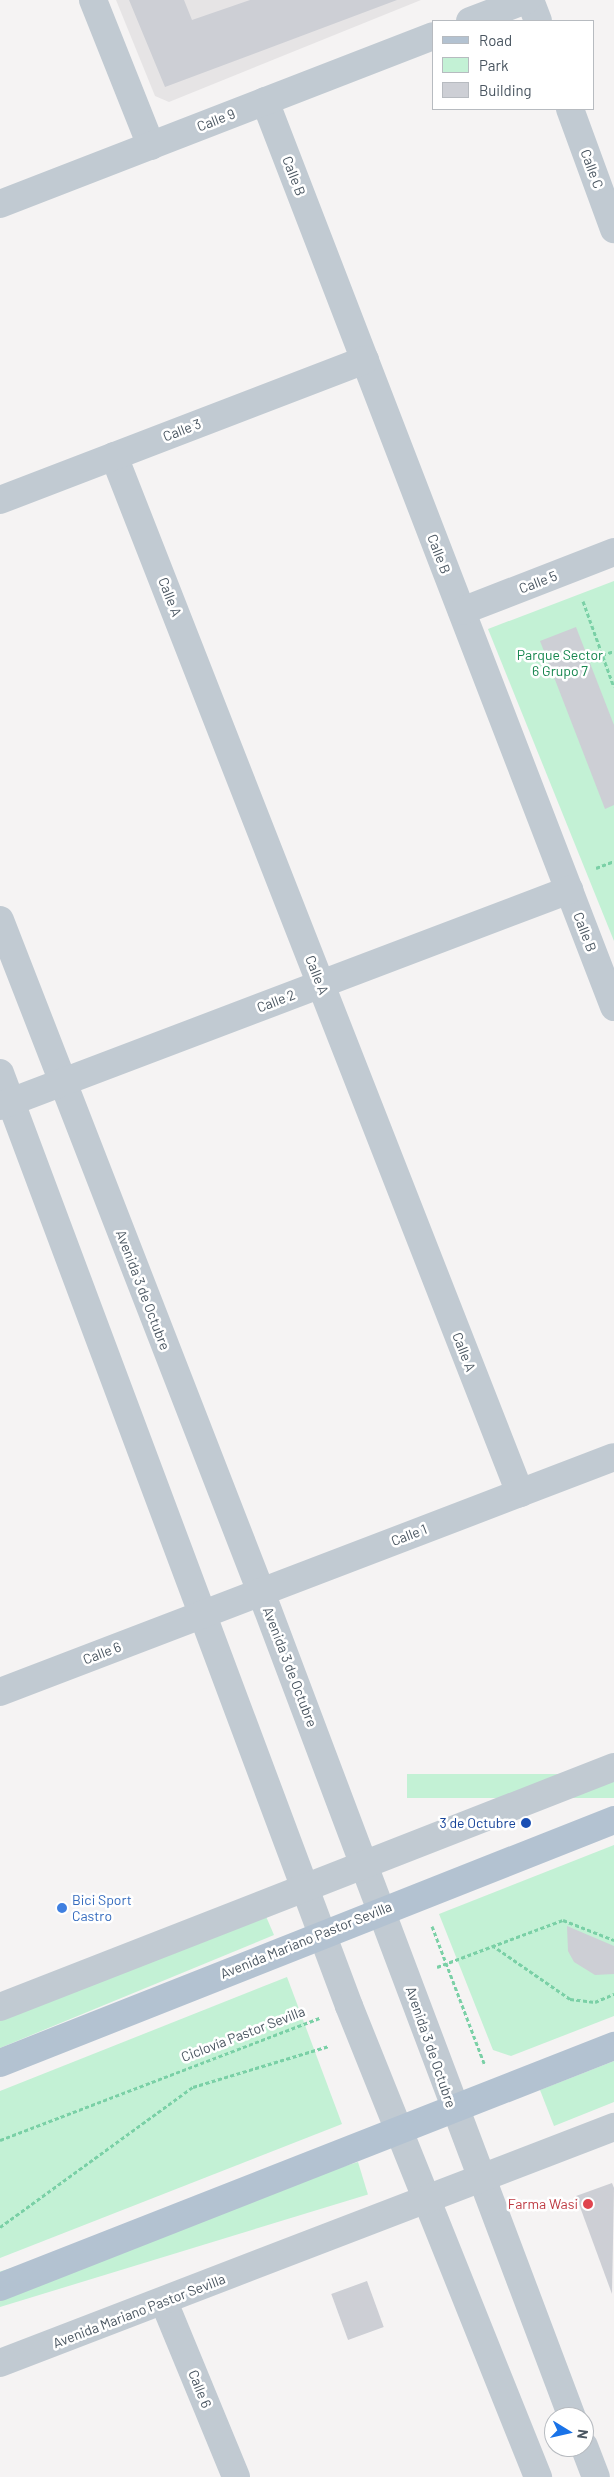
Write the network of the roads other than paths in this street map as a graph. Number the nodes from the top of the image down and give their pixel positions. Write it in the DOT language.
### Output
graph roads {
  1 [pos="93,0"];
  2 [pos="526,0"];
  3 [pos="530,0"];
  4 [pos="473,20"];
  5 [pos="538,20"];
  6 [pos="432,36"];
  7 [pos="265,100"];
  8 [pos="570,110"];
  9 [pos="151,146"];
  10 [pos="0,204"];
  11 [pos="614,229"];
  12 [pos="364,360"];
  13 [pos="114,456"];
  14 [pos="0,500"];
  15 [pos="614,552"];
  16 [pos="462,611"];
  17 [pos="569,890"];
  18 [pos="0,920"];
  19 [pos="320,984"];
  20 [pos="614,1007"];
  21 [pos="0,1073"];
  22 [pos="62,1083"];
  23 [pos="5,1104"];
  24 [pos="614,1457"];
  25 [pos="520,1493"];
  26 [pos="261,1592"];
  27 [pos="205,1613"];
  28 [pos="0,1692"];
  29 [pos="614,1767"];
  30 [pos="614,1820"];
  31 [pos="364,1863"];
  32 [pos="305,1885"];
  33 [pos="381,1910"];
  34 [pos="323,1933"];
  35 [pos="0,2007"];
  36 [pos="614,2046"];
  37 [pos="0,2062"];
  38 [pos="453,2110"];
  39 [pos="614,2127"];
  40 [pos="398,2132"];
  41 [pos="480,2181"];
  42 [pos="426,2202"];
  43 [pos="0,2287"];
  44 [pos="164,2302"];
  45 [pos="0,2363"];
  46 [pos="568,2407"];
  47 [pos="588,2457"];
  48 [pos="236,2477"];
  49 [pos="538,2477"];
  50 [pos="596,2477"];
  1 -- 9 [label="street"];
  2 -- 4 [label="street"];
  3 -- 5 [label="street"];
  6 -- 7 [label="street, Calle 9"];
  7 -- 9 [label="street, Calle 9"];
  7 -- 12 [label="street, Calle B"];
  8 -- 11 [label="street, Calle C"];
  9 -- 10 [label="street, Calle 9"];
  12 -- 13 [label="street, Calle 3"];
  12 -- 16 [label="street, Calle B"];
  13 -- 14 [label="street, Calle 3"];
  13 -- 19 [label="street, Calle A"];
  15 -- 16 [label="street, Calle 5"];
  16 -- 17 [label="street, Calle B"];
  17 -- 19 [label="street, Calle 2"];
  17 -- 20 [label="street, Calle B"];
  18 -- 22 [label="street, Avenida 3 de Octubre"];
  19 -- 22 [label="street, Calle 2"];
  19 -- 25 [label="street, Calle A"];
  21 -- 23 [label="street"];
  22 -- 23 [label="street, Calle 2"];
  22 -- 26 [label="street, Avenida 3 de Octubre"];
  23 -- 27 [label="street"];
  24 -- 25 [label="street, Calle 1"];
  25 -- 26 [label="street, Calle 1"];
  26 -- 27 [label="street, Calle 1"];
  26 -- 31 [label="street, Avenida 3 de Octubre"];
  27 -- 28 [label="street, Calle 6"];
  27 -- 32 [label="street"];
  29 -- 31 [label="street"];
  30 -- 33 [label="main road, Avenida Mariano Pastor Sevilla"];
  31 -- 32 [label="street"];
  31 -- 33 [label="street, Avenida 3 de Octubre"];
  32 -- 34 [label="street"];
  32 -- 35 [label="street"];
  33 -- 34 [label="main road, Avenida Mariano Pastor Sevilla"];
  33 -- 38 [label="street, Avenida 3 de Octubre"];
  34 -- 37 [label="main road, Avenida Mariano Pastor Sevilla"];
  34 -- 40 [label="street"];
  36 -- 38 [label="main road"];
  38 -- 40 [label="main road"];
  38 -- 41 [label="street, Avenida 3 de Octubre"];
  39 -- 41 [label="street, Avenida Mariano Pastor Sevilla"];
  40 -- 42 [label="street"];
  40 -- 43 [label="main road"];
  41 -- 42 [label="street, Avenida Mariano Pastor Sevilla"];
  41 -- 46 [label="street, Avenida 3 de Octubre"];
  42 -- 44 [label="street, Avenida Mariano Pastor Sevilla"];
  42 -- 49 [label="street"];
  44 -- 45 [label="street, Avenida Mariano Pastor Sevilla"];
  44 -- 48 [label="street, Calle 6"];
  47 -- 50 [label="street"];
}
